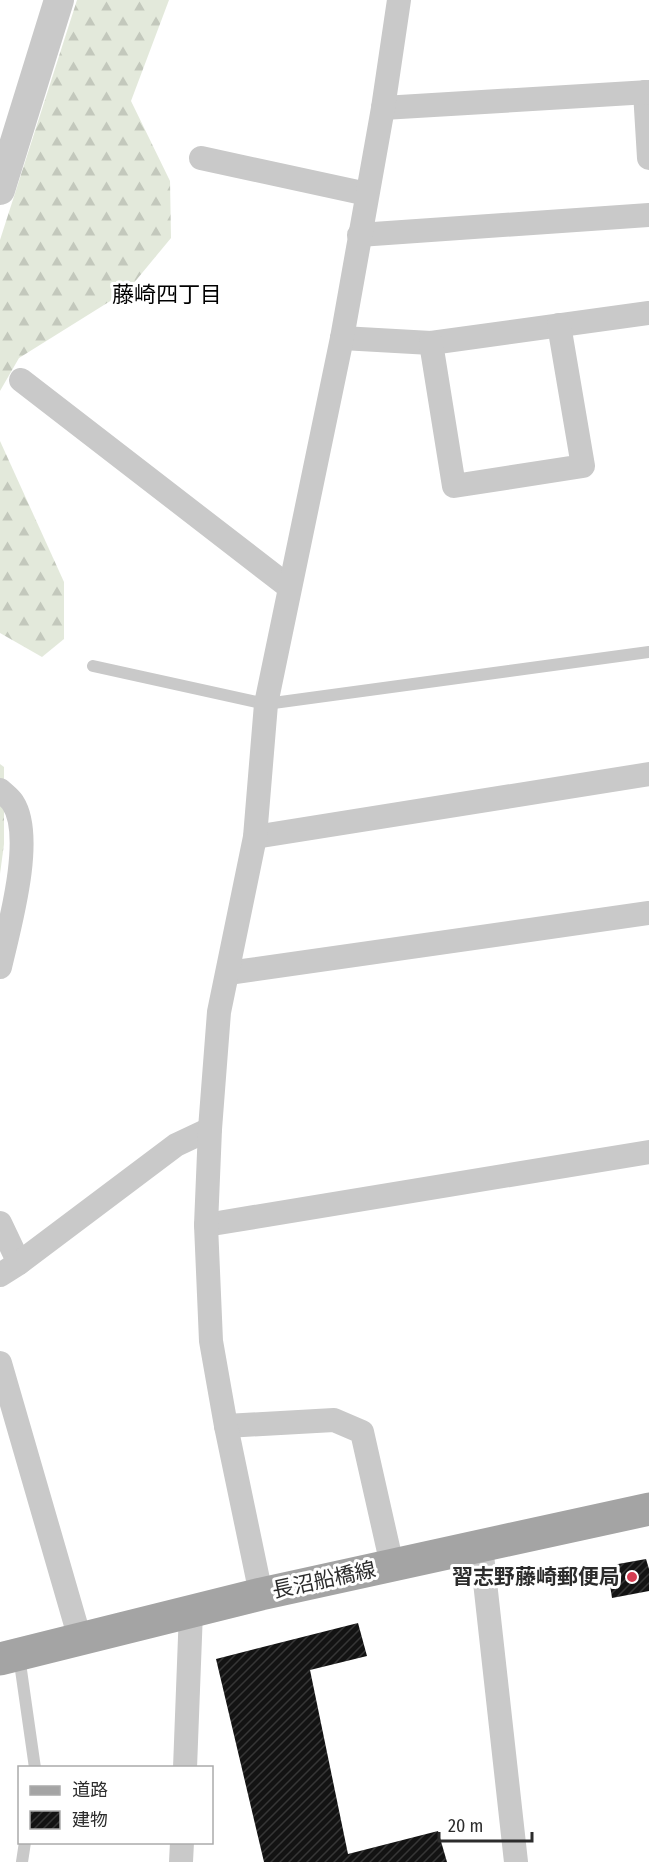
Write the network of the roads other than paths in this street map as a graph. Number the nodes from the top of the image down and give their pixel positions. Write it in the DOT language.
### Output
graph roads {
  1 [pos="59,0"];
  2 [pos="399,0"];
  3 [pos="647,92"];
  4 [pos="383,108"];
  5 [pos="201,158"];
  6 [pos="649,158"];
  7 [pos="0,190"];
  8 [pos="367,194"];
  9 [pos="649,215"];
  10 [pos="359,236"];
  11 [pos="649,313"];
  12 [pos="559,325"];
  13 [pos="342,338"];
  14 [pos="431,343"];
  15 [pos="21,380"];
  16 [pos="289,587"];
  17 [pos="649,652"];
  18 [pos="93,666"];
  19 [pos="266,704"];
  20 [pos="649,774"];
  21 [pos="0,790"];
  22 [pos="255,837"];
  23 [pos="649,913"];
  24 [pos="0,967"];
  25 [pos="228,973"];
  26 [pos="210,1129"];
  27 [pos="649,1152"];
  28 [pos="0,1223"];
  29 [pos="206,1225"];
  30 [pos="9,1269"];
  31 [pos="0,1363"];
  32 [pos="226,1426"];
  33 [pos="649,1509"];
  34 [pos="481,1546"];
  35 [pos="392,1565"];
  36 [pos="261,1594"];
  37 [pos="191,1611"];
  38 [pos="80,1639"];
  39 [pos="9,1657"];
  40 [pos="35,1766"];
  41 [pos="185,1766"];
  42 [pos="25,1844"];
  43 [pos="182,1844"];
  44 [pos="22,1862"];
  45 [pos="181,1862"];
  46 [pos="516,1862"];
  1 -- 7 [label="street"];
  2 -- 4 [label="street"];
  3 -- 4 [label="street"];
  3 -- 6 [label="street"];
  4 -- 8 [label="street"];
  5 -- 8 [label="street"];
  8 -- 10 [label="street"];
  9 -- 10 [label="street"];
  10 -- 13 [label="street"];
  11 -- 12 [label="street"];
  12 -- 14 [label="street"];
  12 -- 14 [label="street"];
  13 -- 14 [label="street"];
  13 -- 16 [label="street"];
  15 -- 16 [label="street"];
  16 -- 19 [label="street"];
  17 -- 19 [label="lane"];
  18 -- 19 [label="lane"];
  19 -- 22 [label="street"];
  20 -- 22 [label="street"];
  21 -- 24 [label="street"];
  22 -- 25 [label="street"];
  23 -- 25 [label="street"];
  25 -- 26 [label="street"];
  26 -- 29 [label="street"];
  26 -- 30 [label="street"];
  27 -- 29 [label="street"];
  28 -- 30 [label="street"];
  29 -- 32 [label="street"];
  31 -- 38 [label="street"];
  32 -- 35 [label="street"];
  32 -- 36 [label="street"];
  33 -- 34 [label="main road, 長沼船橋線"];
  34 -- 35 [label="main road, 長沼船橋線"];
  34 -- 46 [label="street"];
  35 -- 36 [label="main road, 長沼船橋線"];
  36 -- 37 [label="main road, 長沼船橋線"];
  37 -- 38 [label="main road, 長沼船橋線"];
  37 -- 41 [label="street"];
  38 -- 39 [label="main road, 長沼船橋線"];
  39 -- 40 [label="lane"];
  42 -- 44 [label="lane"];
  43 -- 45 [label="street"];
}
